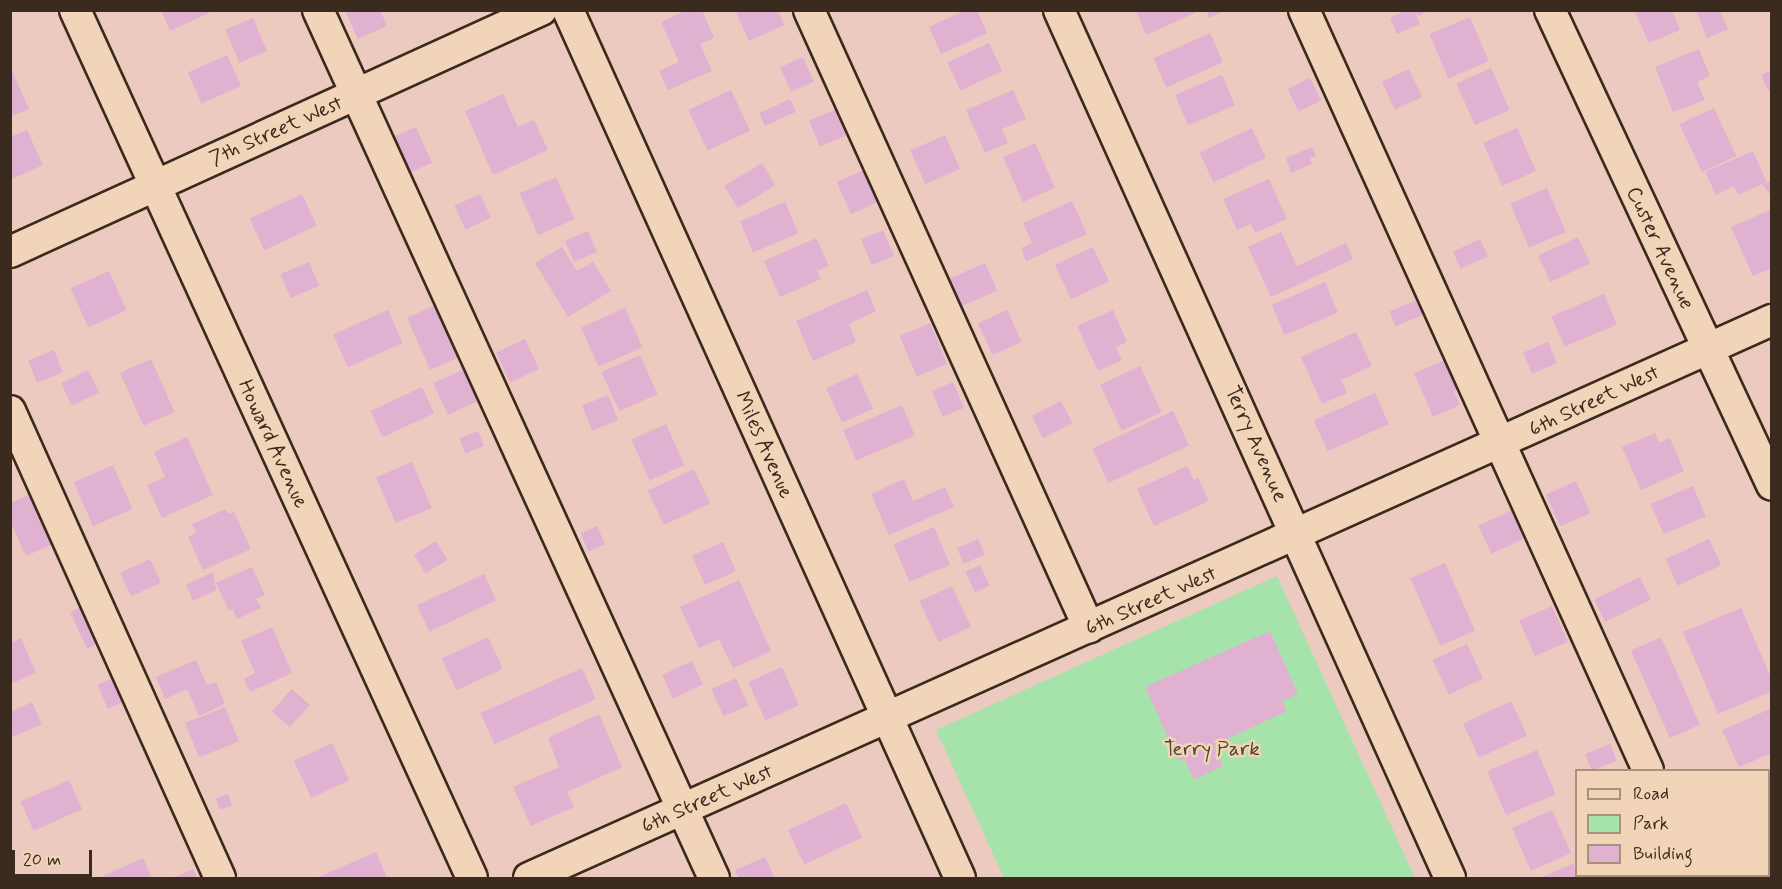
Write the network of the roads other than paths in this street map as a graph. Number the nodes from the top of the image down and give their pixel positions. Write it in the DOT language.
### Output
graph roads {
  1 [pos="75,10"];
  2 [pos="318,10"];
  3 [pos="541,10"];
  4 [pos="568,10"];
  5 [pos="809,10"];
  6 [pos="1059,10"];
  7 [pos="1304,10"];
  8 [pos="1550,10"];
  9 [pos="356,95"];
  10 [pos="155,185"];
  11 [pos="10,252"];
  12 [pos="1772,320"];
  13 [pos="1707,349"];
  14 [pos="10,411"];
  15 [pos="1500,444"];
  16 [pos="1772,485"];
  17 [pos="1298,535"];
  18 [pos="1089,628"];
  19 [pos="887,719"];
  20 [pos="1647,769"];
  21 [pos="683,810"];
  22 [pos="220,879"];
  23 [pos="472,879"];
  24 [pos="529,879"];
  25 [pos="714,879"];
  26 [pos="960,879"];
  27 [pos="1450,879"];
  1 -- 10 [label="street, Howard Avenue"];
  2 -- 9 [label="street"];
  3 -- 9 [label="street, 7th Street West"];
  4 -- 19 [label="street, Miles Avenue"];
  5 -- 18 [label="street"];
  6 -- 17 [label="street, Terry Avenue"];
  7 -- 15 [label="street"];
  8 -- 13 [label="street, Custer Avenue"];
  9 -- 10 [label="street, 7th Street West"];
  9 -- 21 [label="street"];
  10 -- 11 [label="street, 7th Street West"];
  10 -- 23 [label="street, Howard Avenue"];
  12 -- 13 [label="street, 6th Street West"];
  13 -- 15 [label="street, 6th Street West"];
  13 -- 16 [label="street, Custer Avenue"];
  14 -- 22 [label="street"];
  15 -- 17 [label="street, 6th Street West"];
  15 -- 20 [label="street"];
  17 -- 18 [label="street, 6th Street West"];
  17 -- 27 [label="street, Terry Avenue"];
  18 -- 19 [label="street, 6th Street West"];
  19 -- 21 [label="street, 6th Street West"];
  19 -- 26 [label="street, Miles Avenue"];
  21 -- 24 [label="street, 6th Street West"];
  21 -- 25 [label="street"];
}
